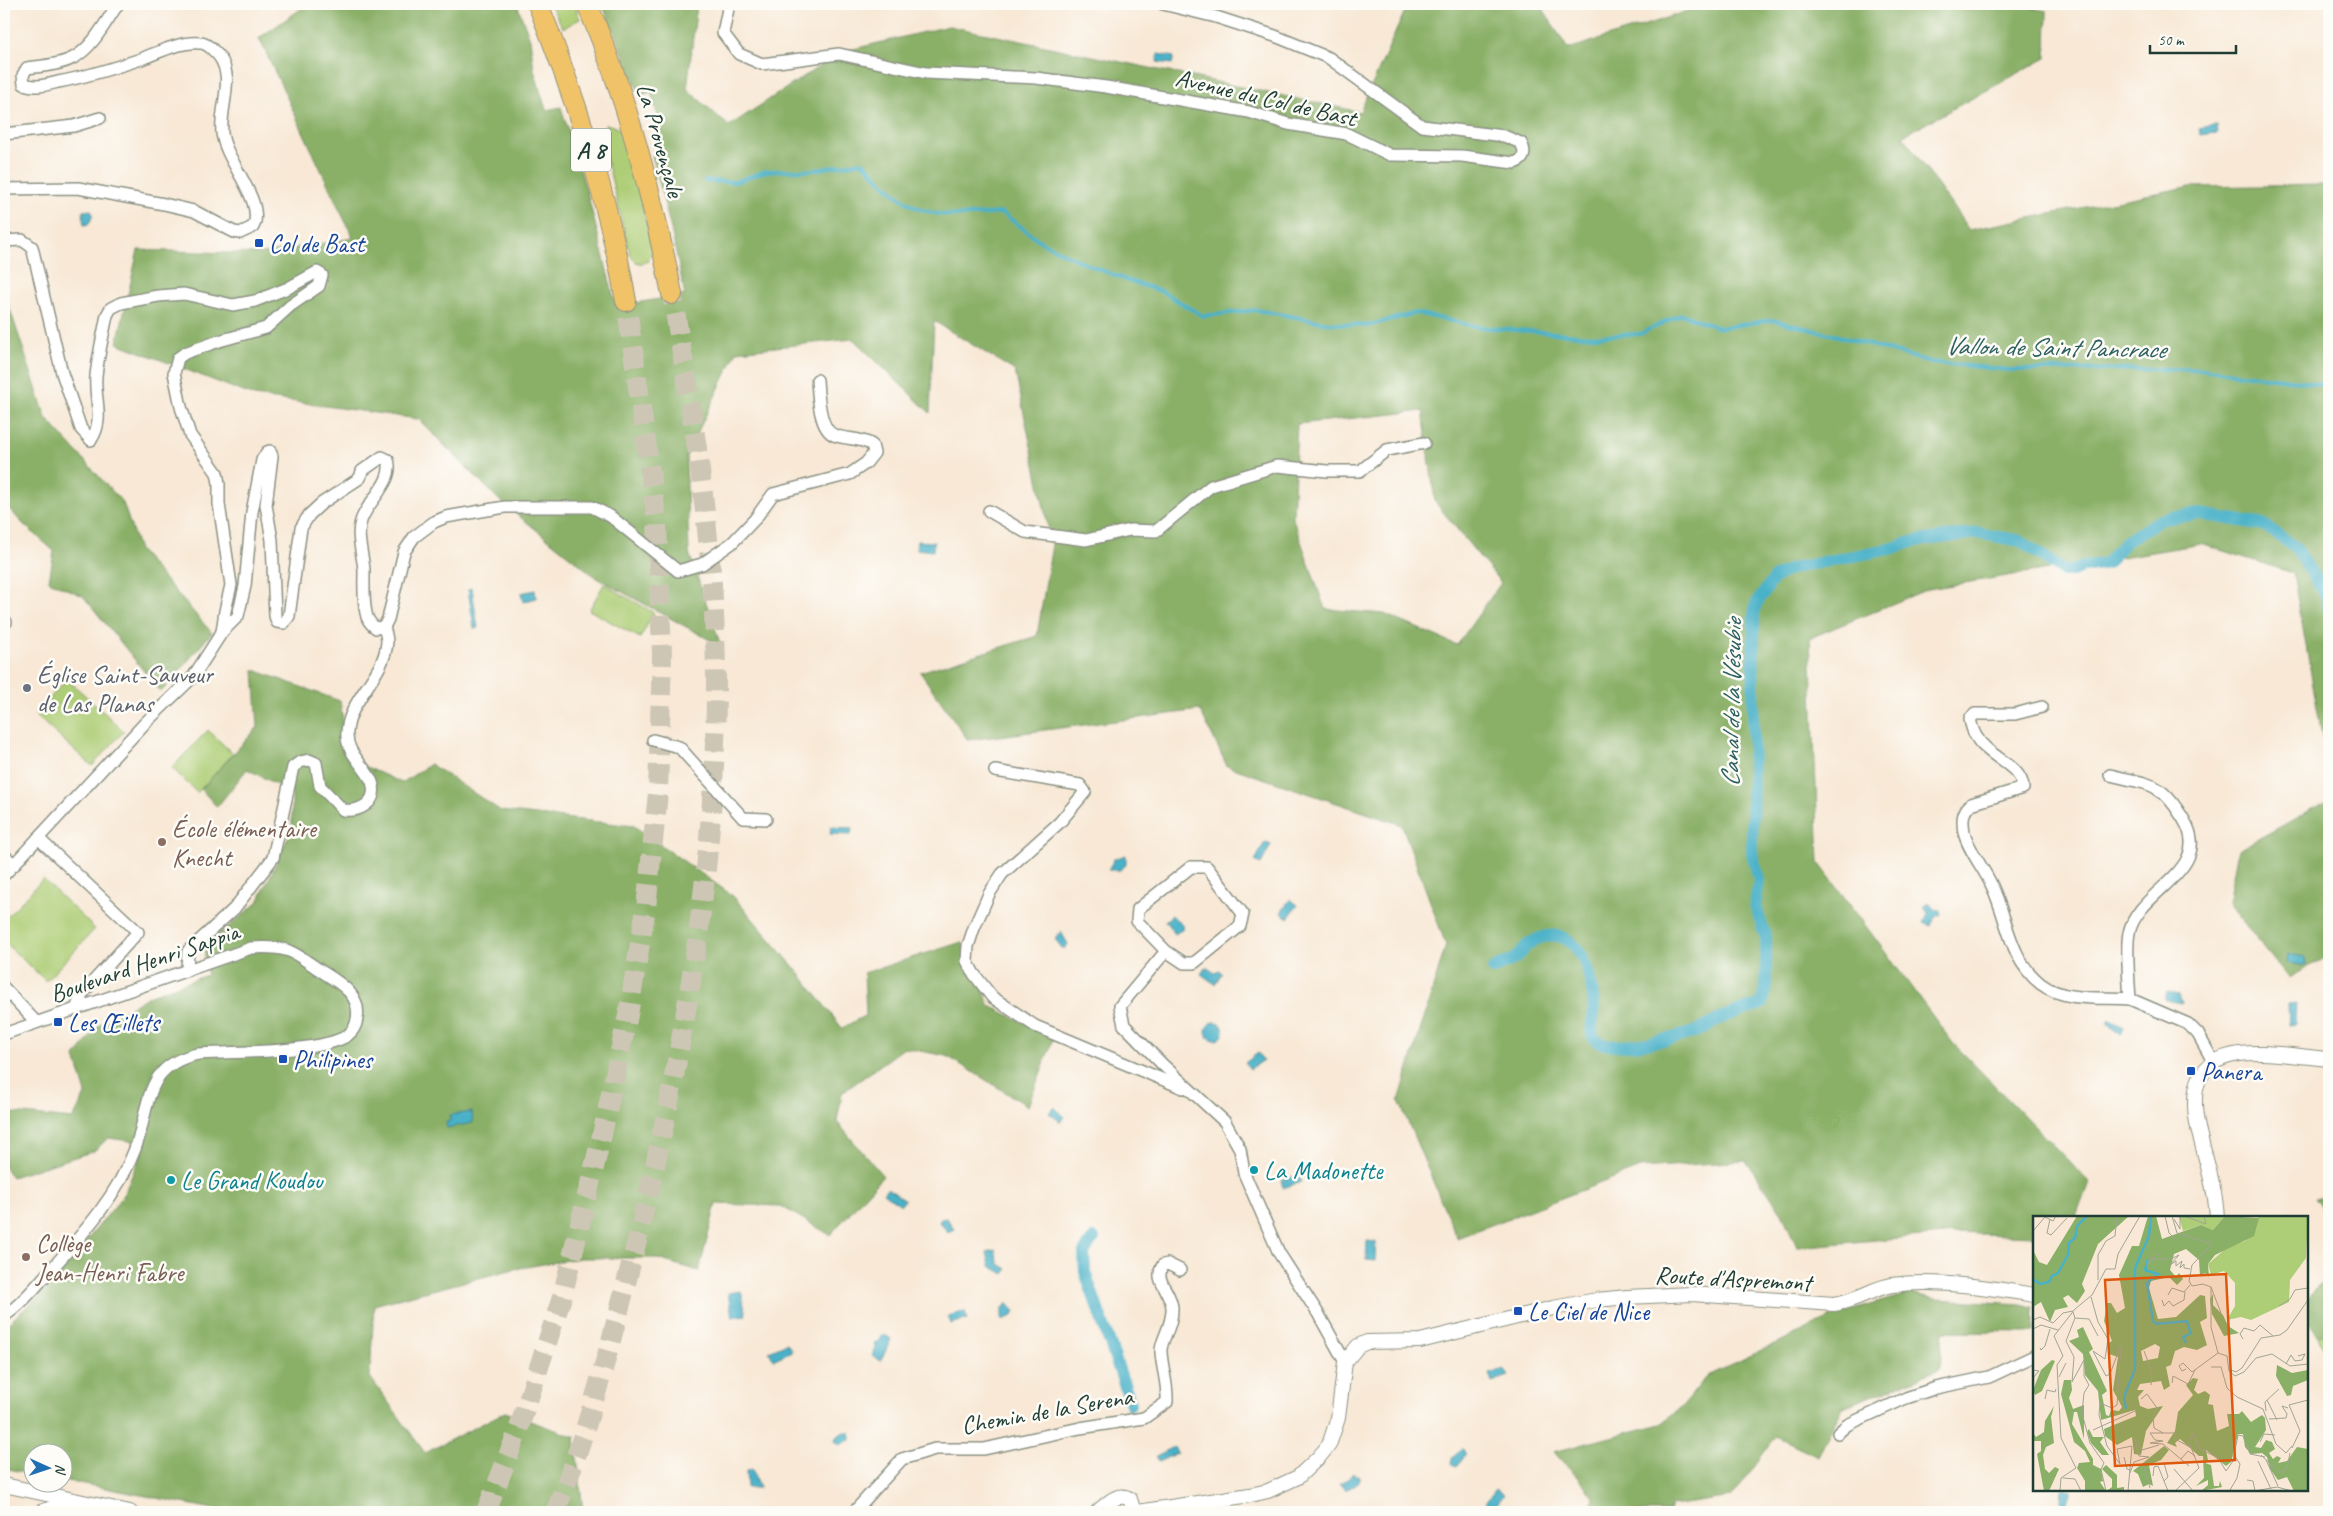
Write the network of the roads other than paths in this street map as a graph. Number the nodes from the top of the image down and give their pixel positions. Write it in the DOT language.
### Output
graph roads {
  1 [pos="118,4"];
  2 [pos="538,4"];
  3 [pos="587,4"];
  4 [pos="730,4"];
  5 [pos="1163,4"];
  6 [pos="100,118"];
  7 [pos="4,134"];
  8 [pos="4,189"];
  9 [pos="4,241"];
  10 [pos="672,294"];
  11 [pos="626,301"];
  12 [pos="816,380"];
  13 [pos="1424,443"];
  14 [pos="989,510"];
  15 [pos="384,627"];
  16 [pos="222,632"];
  17 [pos="2042,707"];
  18 [pos="653,740"];
  19 [pos="995,771"];
  20 [pos="2110,775"];
  21 [pos="766,819"];
  22 [pos="38,838"];
  23 [pos="4,855"];
  24 [pos="14,864"];
  25 [pos="4,875"];
  26 [pos="1166,951"];
  27 [pos="186,970"];
  28 [pos="4,988"];
  29 [pos="2130,998"];
  30 [pos="76,1009"];
  31 [pos="36,1022"];
  32 [pos="4,1034"];
  33 [pos="2329,1059"];
  34 [pos="2213,1061"];
  35 [pos="1192,1092"];
  36 [pos="2216,1216"];
  37 [pos="1180,1270"];
  38 [pos="2033,1295"];
  39 [pos="4,1316"];
  40 [pos="2033,1356"];
  41 [pos="1345,1362"];
  42 [pos="1838,1433"];
  43 [pos="4,1485"];
  44 [pos="77,1500"];
  45 [pos="40,1512"];
  46 [pos="130,1512"];
  47 [pos="854,1512"];
  48 [pos="1097,1512"];
  49 [pos="1134,1512"];
  50 [pos="1138,1512"];
  1 -- 8 [label="street"];
  2 -- 11 [label="highway, A 8"];
  3 -- 10 [label="highway, La Provençale / A 8"];
  4 -- 5 [label="street, Avenue du Col de Bast"];
  6 -- 7 [label="street"];
  9 -- 16 [label="street"];
  12 -- 15 [label="street"];
  13 -- 14 [label="street"];
  15 -- 16 [label="street"];
  15 -- 27 [label="street"];
  16 -- 22 [label="street"];
  17 -- 29 [label="street"];
  18 -- 21 [label="street"];
  19 -- 35 [label="street"];
  20 -- 29 [label="street"];
  22 -- 24 [label="street"];
  22 -- 30 [label="street"];
  23 -- 24 [label="street"];
  24 -- 25 [label="street"];
  26 -- 26 [label="street"];
  26 -- 35 [label="street"];
  27 -- 30 [label="street, Boulevard Henri Sappia"];
  27 -- 39 [label="street, Boulevard Henri Sappia"];
  28 -- 31 [label="street"];
  29 -- 34 [label="street"];
  30 -- 31 [label="street, Boulevard Henri Sappia"];
  31 -- 32 [label="street, Boulevard Henri Sappia"];
  33 -- 34 [label="street"];
  34 -- 36 [label="street"];
  35 -- 41 [label="street"];
  37 -- 47 [label="street, Chemin de la Serena"];
  38 -- 41 [label="street, Route d'Aspremont"];
  40 -- 42 [label="street"];
  41 -- 50 [label="street"];
  43 -- 44 [label="street"];
  44 -- 45 [label="street"];
  44 -- 46 [label="street"];
  48 -- 49 [label="street"];
}
